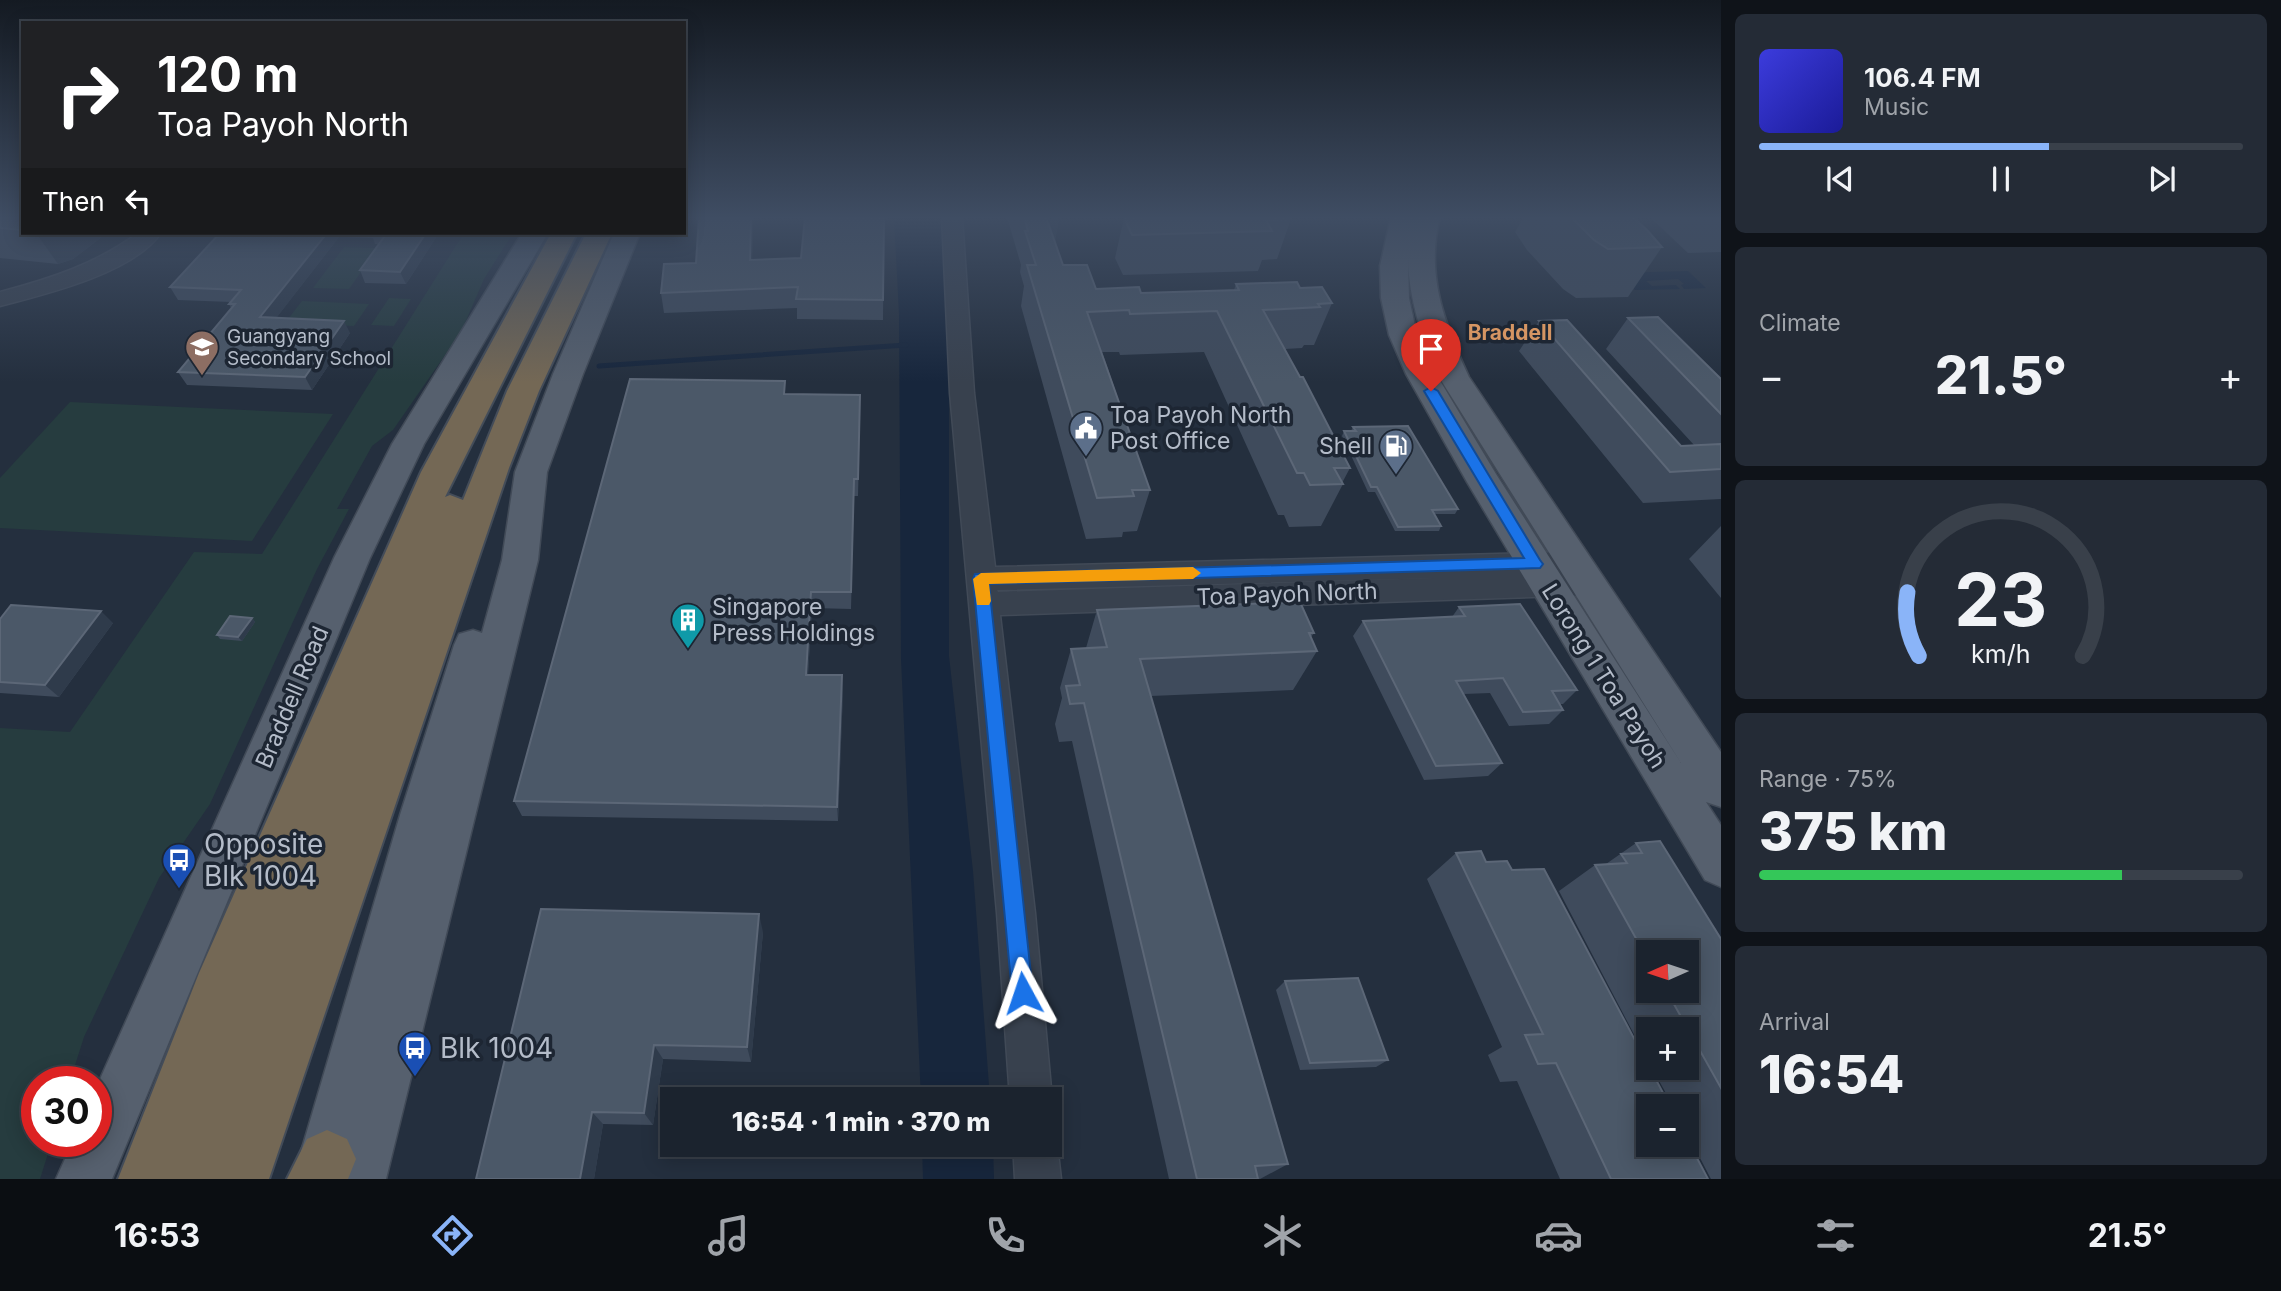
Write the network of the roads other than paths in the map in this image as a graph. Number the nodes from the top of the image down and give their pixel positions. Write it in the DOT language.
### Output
graph roads {
  1 [pos="90,272"];
  2 [pos="512,272"];
  3 [pos="521,272"];
  4 [pos="542,272"];
  5 [pos="559,272"];
  6 [pos="580,272"];
  7 [pos="611,272"];
  8 [pos="955,272"];
  9 [pos="1393,272"];
  10 [pos="1423,272"];
  11 [pos="0,299"];
  12 [pos="511,470"];
  13 [pos="428,472"];
  14 [pos="1562,574"];
  15 [pos="982,591"];
  16 [pos="1721,788"];
  17 [pos="1721,865"];
  18 [pos="1030,1087"];
  19 [pos="1036,1157"];
  20 [pos="85,1171"];
  21 [pos="330,1174"];
  22 [pos="147,1179"];
  23 [pos="203,1179"];
  24 [pos="240,1179"];
  25 [pos="1038,1179"];
  1 -- 11 [label="street"];
  2 -- 20 [label="main road, Braddell Road"];
  3 -- 13 [label="highway"];
  4 -- 13 [label="highway, Braddell Road"];
  5 -- 23 [label="highway"];
  6 -- 12 [label="highway"];
  7 -- 12 [label="main road"];
  8 -- 15 [label="street"];
  9 -- 14 [label="main road, Lorong 1 Toa Payoh"];
  10 -- 14 [label="main road, Lorong 1 Toa Payoh"];
  12 -- 21 [label="main road"];
  12 -- 24 [label="highway"];
  13 -- 22 [label="highway, Braddell Road"];
  14 -- 15 [label="street, Toa Payoh North"];
  14 -- 16 [label="main road, Lorong 1 Toa Payoh"];
  14 -- 17 [label="main road, Lorong 1 Toa Payoh"];
  15 -- 18 [label="street"];
  19 -- 25 [label="street"];
}
